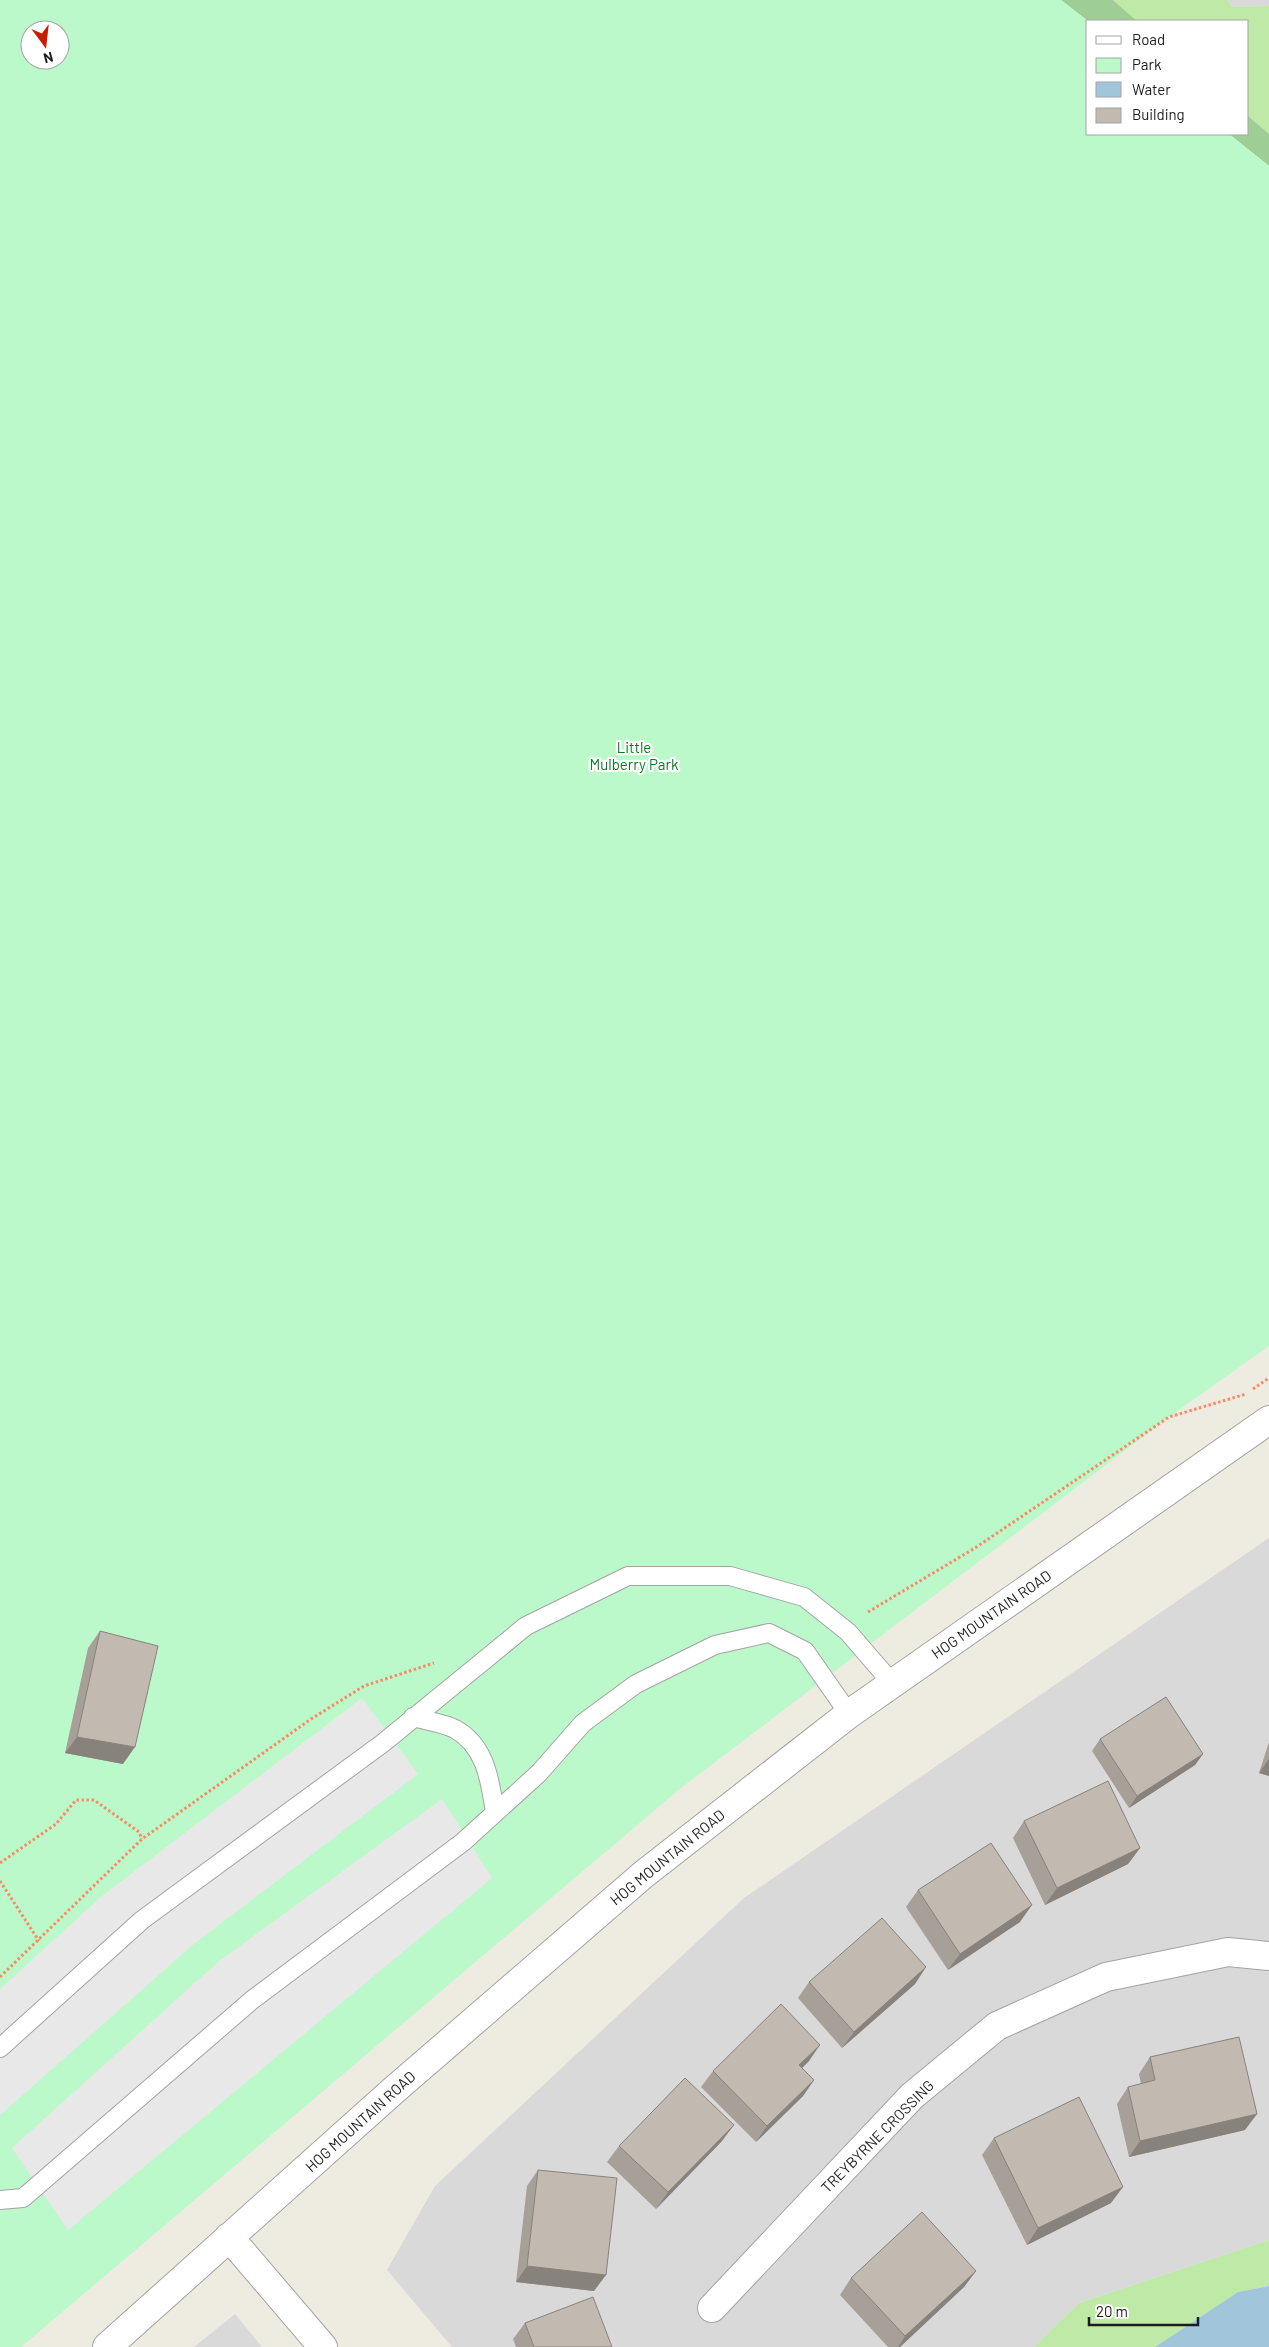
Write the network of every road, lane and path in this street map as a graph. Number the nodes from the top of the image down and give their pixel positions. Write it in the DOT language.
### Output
graph roads {
  1 [pos="1269,1378"];
  2 [pos="1269,1420"];
  3 [pos="861,1608"];
  4 [pos="444,1660"];
  5 [pos="892,1683"];
  6 [pos="849,1714"];
  7 [pos="413,1717"];
  8 [pos="495,1812"];
  9 [pos="142,1839"];
  10 [pos="0,1863"];
  11 [pos="0,1881"];
  12 [pos="39,1941"];
  13 [pos="1269,1956"];
  14 [pos="0,1977"];
  15 [pos="0,2048"];
  16 [pos="0,2200"];
  17 [pos="229,2237"];
  18 [pos="712,2308"];
  19 [pos="106,2347"];
  20 [pos="322,2347"];
  1 -- 3 [label="path"];
  2 -- 5 [label="street, HOG MOUNTAIN ROAD"];
  4 -- 9 [label="path"];
  5 -- 6 [label="street, HOG MOUNTAIN ROAD"];
  5 -- 7 [label="lane"];
  6 -- 8 [label="lane"];
  6 -- 17 [label="street, HOG MOUNTAIN ROAD"];
  7 -- 8 [label="lane"];
  7 -- 15 [label="lane"];
  8 -- 16 [label="lane"];
  9 -- 10 [label="path"];
  9 -- 12 [label="path"];
  11 -- 12 [label="path"];
  12 -- 14 [label="path"];
  13 -- 18 [label="street, TREYBYRNE CROSSING"];
  17 -- 19 [label="street, HOG MOUNTAIN ROAD"];
  17 -- 20 [label="street"];
}
